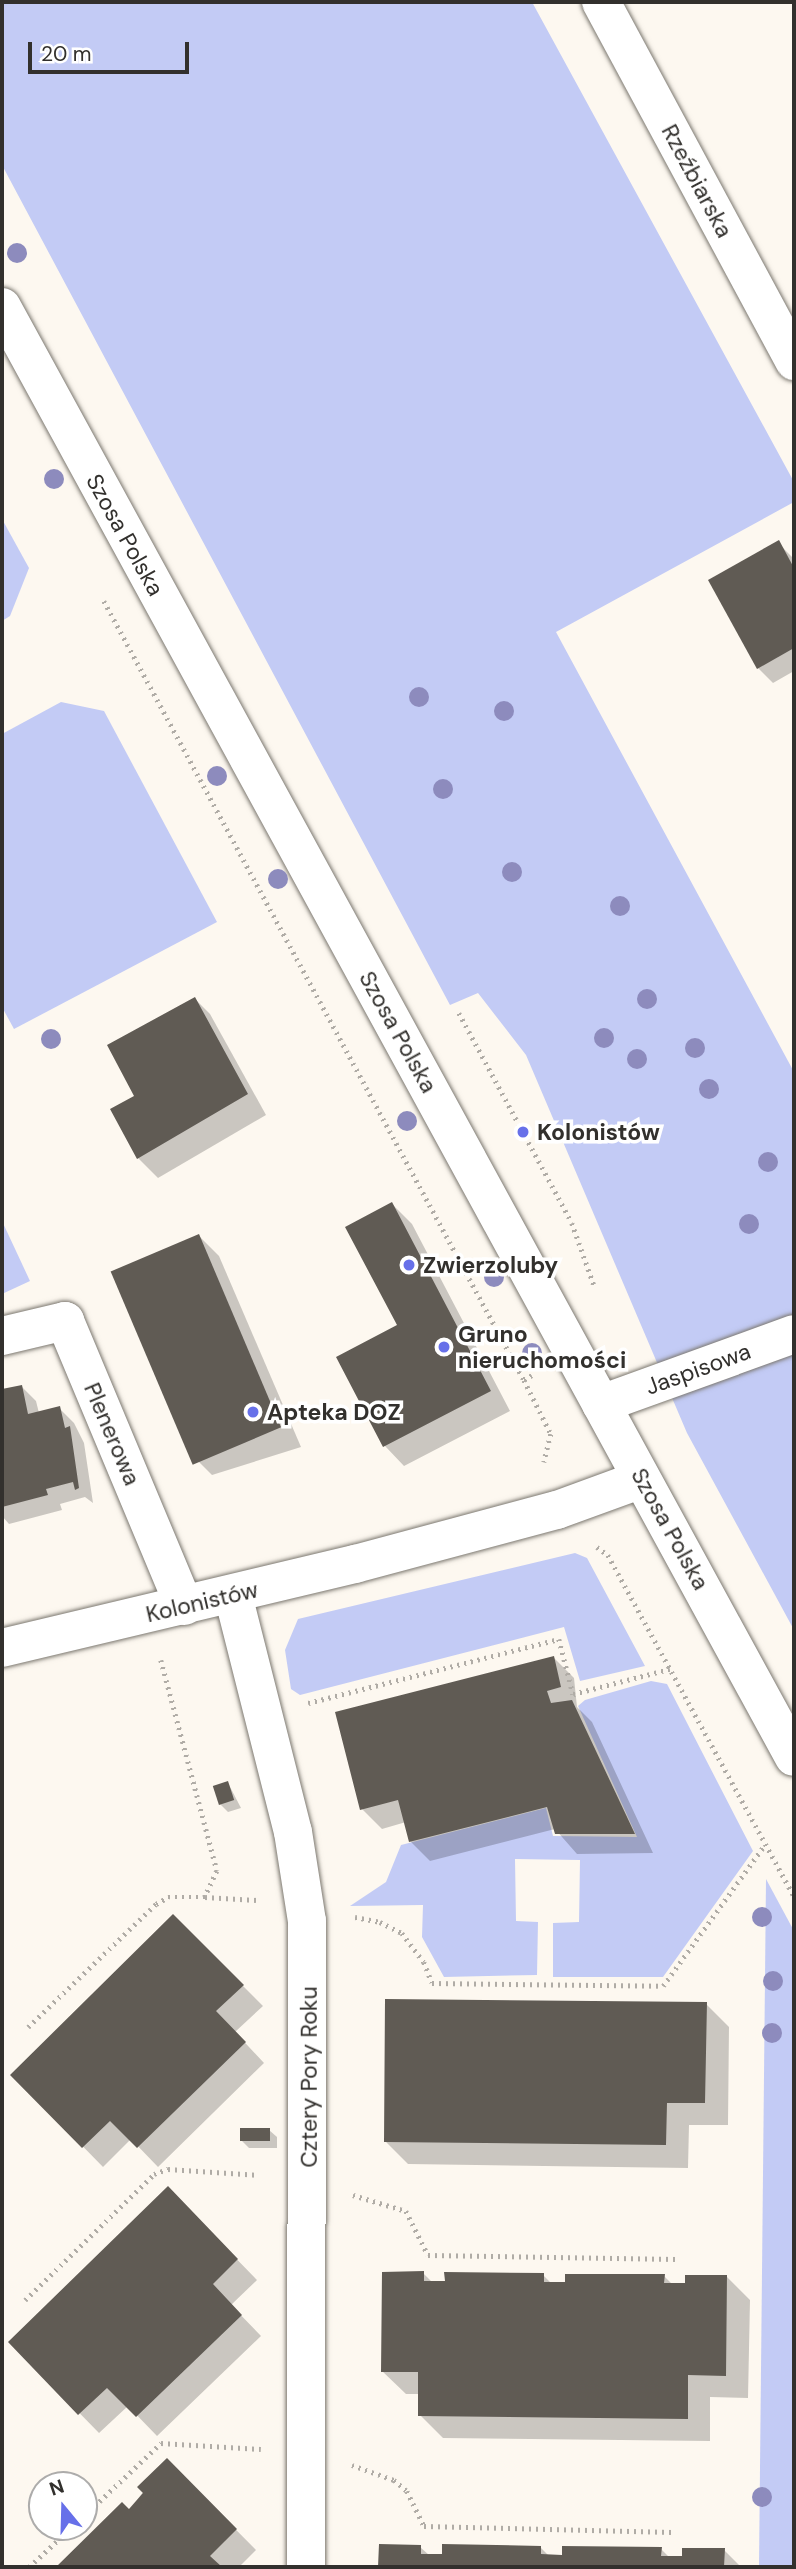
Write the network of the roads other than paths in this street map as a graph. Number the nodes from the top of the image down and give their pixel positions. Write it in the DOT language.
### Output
graph roads {
  1 [pos="601,2"];
  2 [pos="2,307"];
  3 [pos="794,361"];
  4 [pos="794,1334"];
  5 [pos="2,1336"];
  6 [pos="601,1404"];
  7 [pos="642,1479"];
  8 [pos="233,1595"];
  9 [pos="184,1606"];
  10 [pos="2,1648"];
  11 [pos="794,1757"];
  12 [pos="306,2567"];
  1 -- 3 [label="street, Rzeźbiarska"];
  2 -- 6 [label="street, Szosa Polska"];
  4 -- 6 [label="street, Jaspisowa"];
  5 -- 9 [label="street, Plenerowa"];
  6 -- 7 [label="street, Szosa Polska"];
  7 -- 8 [label="street, Kolonistów"];
  7 -- 11 [label="street, Szosa Polska"];
  8 -- 9 [label="street, Kolonistów"];
  8 -- 12 [label="street, Cztery Pory Roku"];
  9 -- 10 [label="street, Kolonistów"];
}
